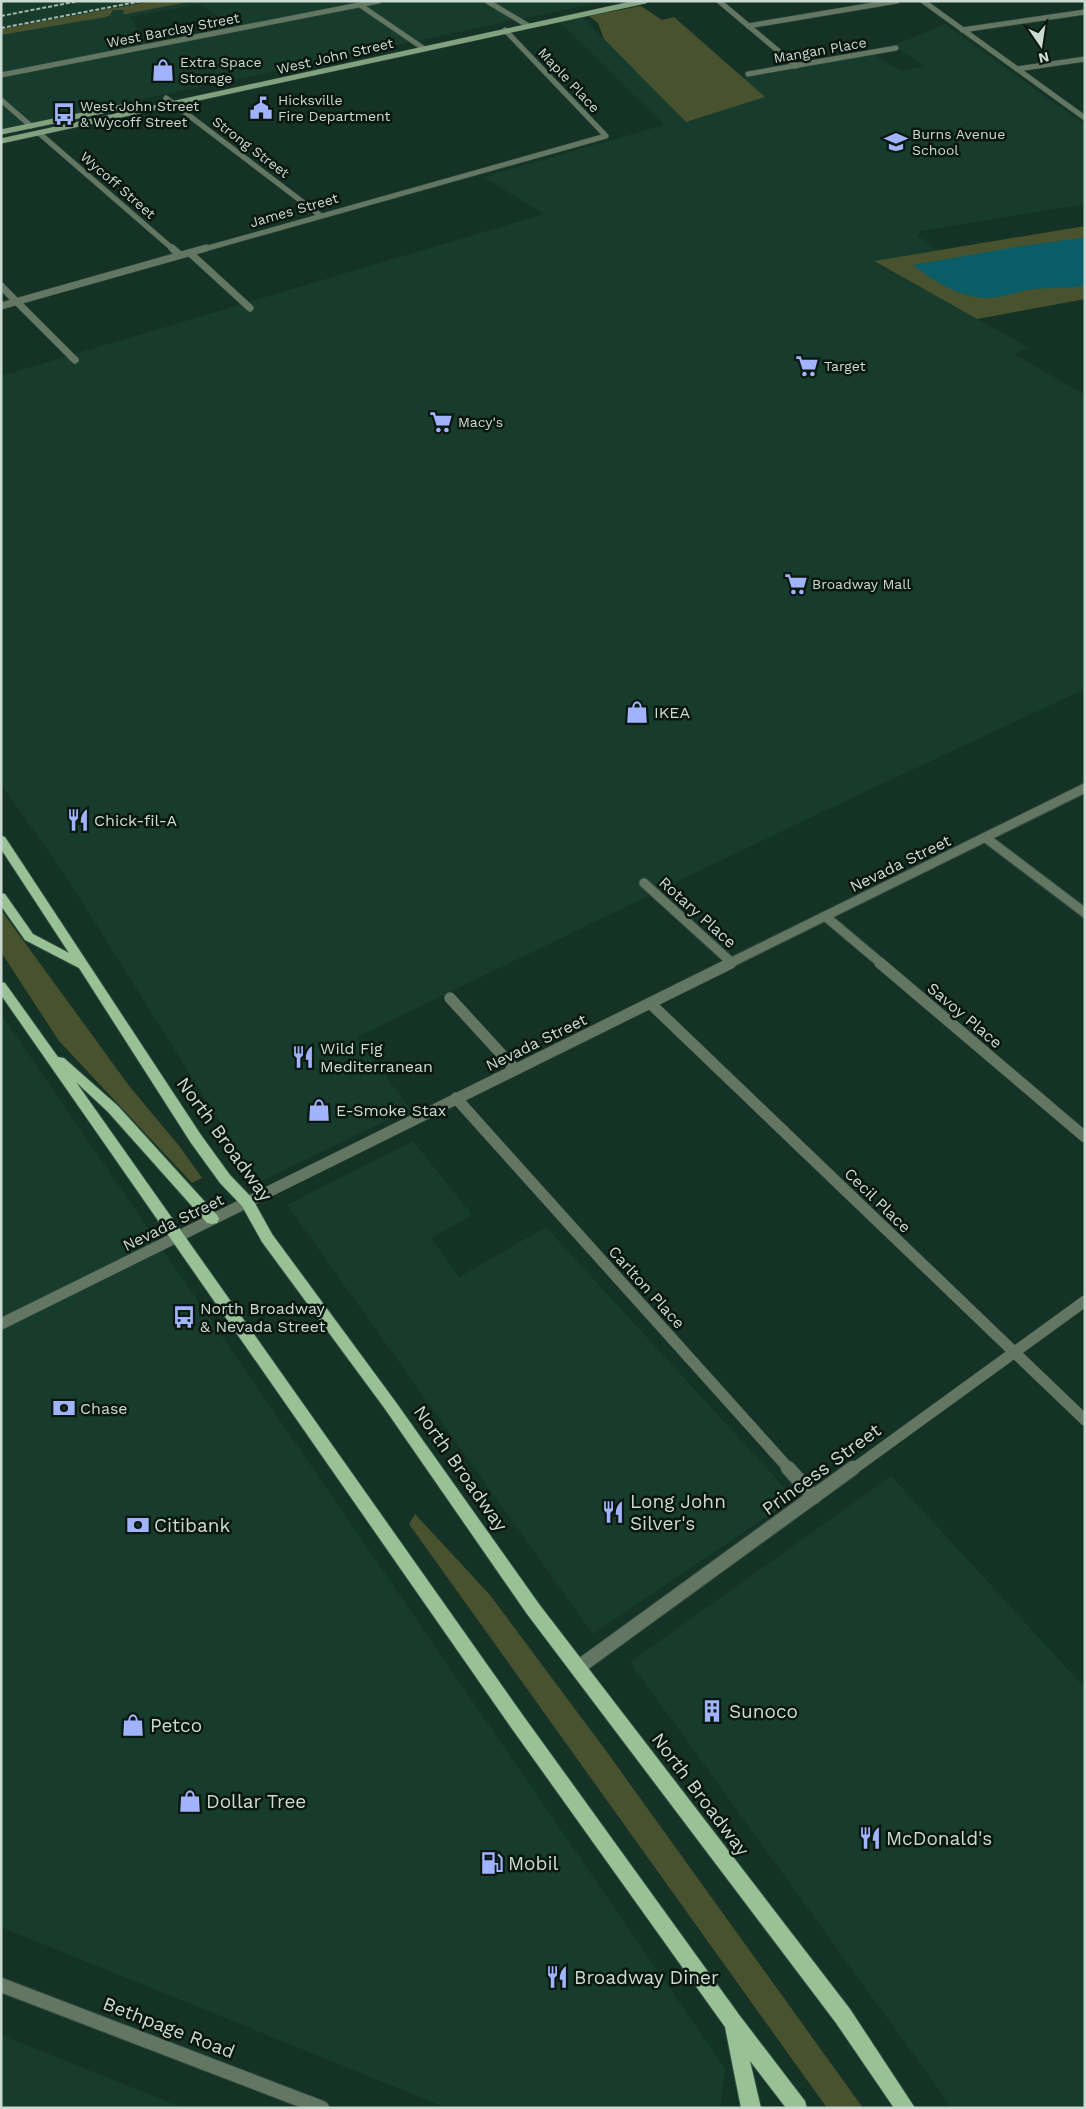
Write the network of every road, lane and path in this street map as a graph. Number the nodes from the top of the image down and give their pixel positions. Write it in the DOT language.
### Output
graph roads {
  1 [pos="379,1"];
  2 [pos="487,1"];
  3 [pos="616,1"];
  4 [pos="719,1"];
  5 [pos="897,1"];
  6 [pos="922,1"];
  7 [pos="642,2"];
  8 [pos="360,5"];
  9 [pos="1085,12"];
  10 [pos="547,15"];
  11 [pos="529,19"];
  12 [pos="520,21"];
  13 [pos="513,22"];
  14 [pos="500,25"];
  15 [pos="527,25"];
  16 [pos="748,26"];
  17 [pos="506,27"];
  18 [pos="962,30"];
  19 [pos="426,41"];
  20 [pos="416,43"];
  21 [pos="407,46"];
  22 [pos="423,48"];
  23 [pos="896,48"];
  24 [pos="378,52"];
  25 [pos="1085,59"];
  26 [pos="796,66"];
  27 [pos="310,67"];
  28 [pos="1017,69"];
  29 [pos="748,74"];
  30 [pos="1,75"];
  31 [pos="286,79"];
  32 [pos="166,98"];
  33 [pos="1,100"];
  34 [pos="172,103"];
  35 [pos="1085,112"];
  36 [pos="1078,113"];
  37 [pos="1085,118"];
  38 [pos="31,126"];
  39 [pos="1,132"];
  40 [pos="39,132"];
  41 [pos="593,139"];
  42 [pos="1,141"];
  43 [pos="321,216"];
  44 [pos="190,253"];
  45 [pos="180,255"];
  46 [pos="1,286"];
  47 [pos="17,302"];
  48 [pos="1,306"];
  49 [pos="250,308"];
  50 [pos="75,360"];
  51 [pos="1085,788"];
  52 [pos="986,838"];
  53 [pos="1,840"];
  54 [pos="644,883"];
  55 [pos="1,897"];
  56 [pos="1085,913"];
  57 [pos="825,916"];
  58 [pos="731,962"];
  59 [pos="84,967"];
  60 [pos="1,986"];
  61 [pos="450,998"];
  62 [pos="650,1003"];
  63 [pos="42,1044"];
  64 [pos="515,1069"];
  65 [pos="456,1098"];
  66 [pos="1085,1137"];
  67 [pos="247,1202"];
  68 [pos="212,1219"];
  69 [pos="178,1236"];
  70 [pos="1085,1302"];
  71 [pos="1,1324"];
  72 [pos="1013,1353"];
  73 [pos="1085,1420"];
  74 [pos="814,1497"];
  75 [pos="579,1667"];
  76 [pos="1,1985"];
  77 [pos="733,2023"];
  78 [pos="322,2108"];
  79 [pos="751,2108"];
  80 [pos="798,2108"];
  81 [pos="906,2108"];
  1 -- 8 [label="street, West Barclay Street"];
  2 -- 12 [label="street"];
  3 -- 10 [label="main road"];
  4 -- 16 [label="street"];
  5 -- 16 [label="street"];
  6 -- 18 [label="street"];
  7 -- 15 [label="main road, West John Street"];
  8 -- 20 [label="street"];
  8 -- 30 [label="street, West Barclay Street"];
  9 -- 18 [label="street"];
  11 -- 12 [label="main road"];
  12 -- 13 [label="main road"];
  12 -- 15 [label="street"];
  14 -- 17 [label="main road, West John Street"];
  15 -- 17 [label="main road, West John Street"];
  16 -- 26 [label="street"];
  17 -- 22 [label="main road, West John Street"];
  17 -- 41 [label="street, Maple Place"];
  18 -- 28 [label="street"];
  19 -- 20 [label="main road, West John Street"];
  20 -- 21 [label="main road, West John Street"];
  20 -- 22 [label="street"];
  22 -- 31 [label="main road, West John Street"];
  23 -- 26 [label="street, Mangan Place"];
  24 -- 27 [label="main road, West John Street"];
  25 -- 28 [label="street"];
  26 -- 29 [label="street, Mangan Place"];
  27 -- 31 [label="main road"];
  27 -- 32 [label="main road, West John Street"];
  28 -- 36 [label="street"];
  31 -- 34 [label="main road, West John Street"];
  32 -- 34 [label="street, Strong Street"];
  32 -- 38 [label="main road, West John Street"];
  33 -- 38 [label="street"];
  34 -- 40 [label="main road, West John Street"];
  34 -- 43 [label="street, Strong Street"];
  35 -- 36 [label="street"];
  36 -- 37 [label="street"];
  38 -- 39 [label="main road, West John Street"];
  40 -- 42 [label="main road, West John Street"];
  40 -- 45 [label="street, Wycoff Street"];
  41 -- 43 [label="street, James Street"];
  43 -- 44 [label="street, James Street"];
  44 -- 45 [label="street, James Street"];
  44 -- 49 [label="street"];
  45 -- 47 [label="street, James Street"];
  46 -- 47 [label="street"];
  47 -- 48 [label="street, James Street"];
  47 -- 50 [label="street"];
  51 -- 52 [label="street, Nevada Street"];
  52 -- 56 [label="street"];
  52 -- 57 [label="street, Nevada Street"];
  53 -- 59 [label="main road, North Broadway"];
  54 -- 58 [label="street, Rotary Place"];
  55 -- 59 [label="main road"];
  57 -- 58 [label="street, Nevada Street"];
  57 -- 66 [label="street, Savoy Place"];
  58 -- 62 [label="street, Nevada Street"];
  59 -- 67 [label="main road, North Broadway"];
  60 -- 63 [label="main road"];
  61 -- 64 [label="street"];
  62 -- 64 [label="street, Nevada Street"];
  62 -- 72 [label="street, Cecil Place"];
  63 -- 68 [label="main road"];
  63 -- 69 [label="main road"];
  64 -- 65 [label="street, Nevada Street"];
  65 -- 67 [label="street, Nevada Street"];
  65 -- 74 [label="street, Carlton Place"];
  67 -- 68 [label="street, Nevada Street"];
  67 -- 75 [label="main road, North Broadway"];
  68 -- 69 [label="street, Nevada Street"];
  69 -- 71 [label="street, Nevada Street"];
  69 -- 77 [label="main road"];
  70 -- 72 [label="street, Princess Street"];
  72 -- 73 [label="street, Cecil Place"];
  72 -- 74 [label="street, Princess Street"];
  74 -- 75 [label="street, Princess Street"];
  75 -- 81 [label="main road, North Broadway"];
  76 -- 78 [label="street, Bethpage Road"];
  77 -- 79 [label="main road"];
  77 -- 80 [label="main road"];
}
